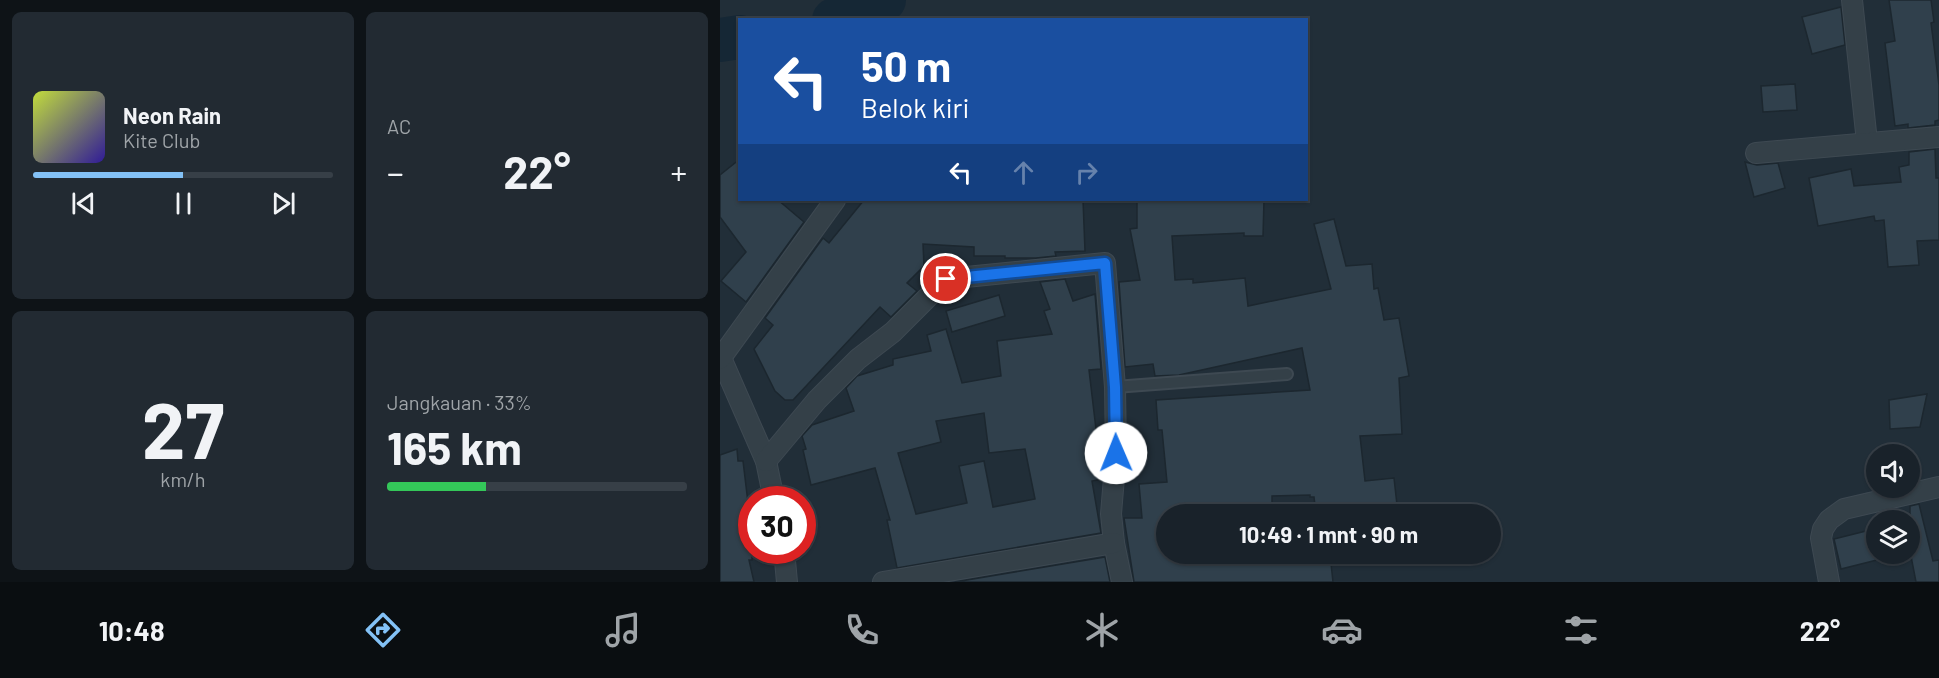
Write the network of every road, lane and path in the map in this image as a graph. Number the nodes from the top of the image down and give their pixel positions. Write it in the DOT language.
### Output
graph roads {
  1 [pos="1852,0"];
  2 [pos="1939,137"];
  3 [pos="1867,142"];
  4 [pos="1756,153"];
  5 [pos="834,201"];
  6 [pos="720,358"];
  7 [pos="1287,374"];
  8 [pos="1115,387"];
  9 [pos="766,461"];
  10 [pos="771,486"];
  11 [pos="1939,487"];
  12 [pos="1114,543"];
  13 [pos="785,564"];
  14 [pos="787,582"];
  15 [pos="883,582"];
  16 [pos="1122,582"];
  17 [pos="1829,582"];
  1 -- 3 [label="street"];
  2 -- 3 [label="street"];
  3 -- 4 [label="street"];
  5 -- 6 [label="street"];
  6 -- 9 [label="street"];
  7 -- 8 [label="lane"];
  8 -- 9 [label="street"];
  8 -- 12 [label="street"];
  9 -- 10 [label="street"];
  11 -- 17 [label="street"];
  12 -- 15 [label="street"];
  12 -- 16 [label="street"];
  13 -- 14 [label="street"];
}
